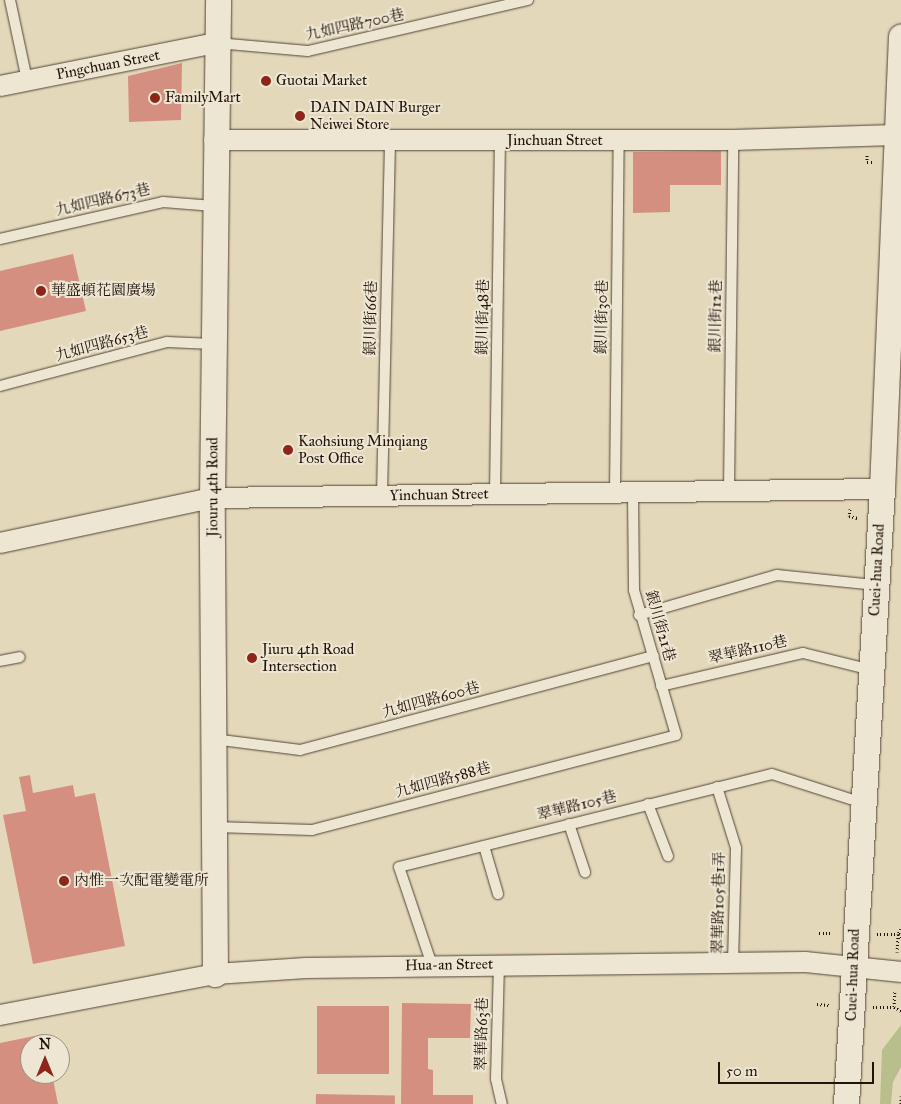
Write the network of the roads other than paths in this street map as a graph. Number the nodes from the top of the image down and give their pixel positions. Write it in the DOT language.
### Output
graph roads {
  1 [pos="10,0"];
  2 [pos="218,0"];
  3 [pos="528,0"];
  4 [pos="901,36"];
  5 [pos="216,43"];
  6 [pos="27,80"];
  7 [pos="0,86"];
  8 [pos="896,135"];
  9 [pos="214,140"];
  10 [pos="619,140"];
  11 [pos="733,140"];
  12 [pos="500,141"];
  13 [pos="390,142"];
  14 [pos="214,206"];
  15 [pos="0,239"];
  16 [pos="213,344"];
  17 [pos="0,386"];
  18 [pos="882,489"];
  19 [pos="729,492"];
  20 [pos="624,493"];
  21 [pos="495,494"];
  22 [pos="382,495"];
  23 [pos="212,498"];
  24 [pos="0,543"];
  25 [pos="877,586"];
  26 [pos="639,615"];
  27 [pos="654,656"];
  28 [pos="20,657"];
  29 [pos="0,661"];
  30 [pos="871,670"];
  31 [pos="660,686"];
  32 [pos="676,735"];
  33 [pos="213,739"];
  34 [pos="717,786"];
  35 [pos="863,802"];
  36 [pos="648,804"];
  37 [pos="569,824"];
  38 [pos="214,827"];
  39 [pos="484,846"];
  40 [pos="668,856"];
  41 [pos="586,872"];
  42 [pos="498,894"];
  43 [pos="733,962"];
  44 [pos="499,964"];
  45 [pos="432,965"];
  46 [pos="854,967"];
  47 [pos="901,972"];
  48 [pos="215,974"];
  49 [pos="0,1015"];
  50 [pos="502,1104"];
  51 [pos="846,1104"];
  1 -- 6 [label="lane"];
  2 -- 5 [label="street, Jiouru 4th Road"];
  3 -- 5 [label="lane, 九如四路700巷"];
  4 -- 8 [label="street, Cuei-hua Road"];
  5 -- 6 [label="street, Pingchuan Street"];
  5 -- 9 [label="street, Jiouru 4th Road"];
  6 -- 7 [label="street, Pingchuan Street"];
  8 -- 11 [label="street, Jinchuan Street"];
  8 -- 18 [label="street, Cuei-hua Road"];
  9 -- 13 [label="street, Jinchuan Street"];
  9 -- 14 [label="street, Jiouru 4th Road"];
  10 -- 11 [label="street, Jinchuan Street"];
  10 -- 12 [label="street, Jinchuan Street"];
  10 -- 20 [label="lane, 銀川街30巷"];
  11 -- 19 [label="lane, 銀川街12巷"];
  12 -- 13 [label="street, Jinchuan Street"];
  12 -- 21 [label="lane, 銀川街48巷"];
  13 -- 22 [label="lane, 銀川街66巷"];
  14 -- 15 [label="lane, 九如四路673巷"];
  14 -- 16 [label="street, Jiouru 4th Road"];
  16 -- 17 [label="lane, 九如四路653巷"];
  16 -- 23 [label="street, Jiouru 4th Road"];
  18 -- 19 [label="street, Yinchuan Street"];
  18 -- 25 [label="street, Cuei-hua Road"];
  19 -- 20 [label="street, Yinchuan Street"];
  20 -- 21 [label="street, Yinchuan Street"];
  20 -- 26 [label="lane, 銀川街21巷"];
  21 -- 22 [label="street, Yinchuan Street"];
  22 -- 23 [label="street, Yinchuan Street"];
  23 -- 24 [label="street, Yinchuan Street"];
  23 -- 33 [label="street, Jiouru 4th Road"];
  25 -- 26 [label="lane"];
  25 -- 30 [label="street, Cuei-hua Road"];
  26 -- 27 [label="lane, 銀川街21巷"];
  27 -- 31 [label="lane, 銀川街21巷"];
  27 -- 33 [label="lane, 九如四路600巷"];
  28 -- 29 [label="lane"];
  30 -- 31 [label="lane, 翠華路110巷"];
  30 -- 35 [label="street, Cuei-hua Road"];
  31 -- 32 [label="lane, 銀川街21巷"];
  32 -- 38 [label="lane, 九如四路588巷"];
  33 -- 38 [label="street, Jiouru 4th Road"];
  34 -- 35 [label="lane, 翠華路105巷"];
  34 -- 36 [label="lane, 翠華路105巷"];
  34 -- 43 [label="lane, 翠華路105巷1弄"];
  35 -- 46 [label="street, Cuei-hua Road"];
  36 -- 37 [label="lane, 翠華路105巷"];
  36 -- 40 [label="lane"];
  37 -- 39 [label="lane, 翠華路105巷"];
  37 -- 41 [label="lane"];
  38 -- 48 [label="street, Jiouru 4th Road"];
  39 -- 42 [label="lane"];
  39 -- 45 [label="lane, 翠華路105巷"];
  43 -- 44 [label="street, Hua-an Street"];
  43 -- 46 [label="street, Hua-an Street"];
  44 -- 45 [label="street, Hua-an Street"];
  44 -- 50 [label="lane, 翠華路63巷"];
  45 -- 48 [label="street, Hua-an Street"];
  46 -- 47 [label="street, Hua-an Street"];
  46 -- 51 [label="street, Cuei-hua Road"];
  48 -- 49 [label="street, Hua-an Street"];
}
